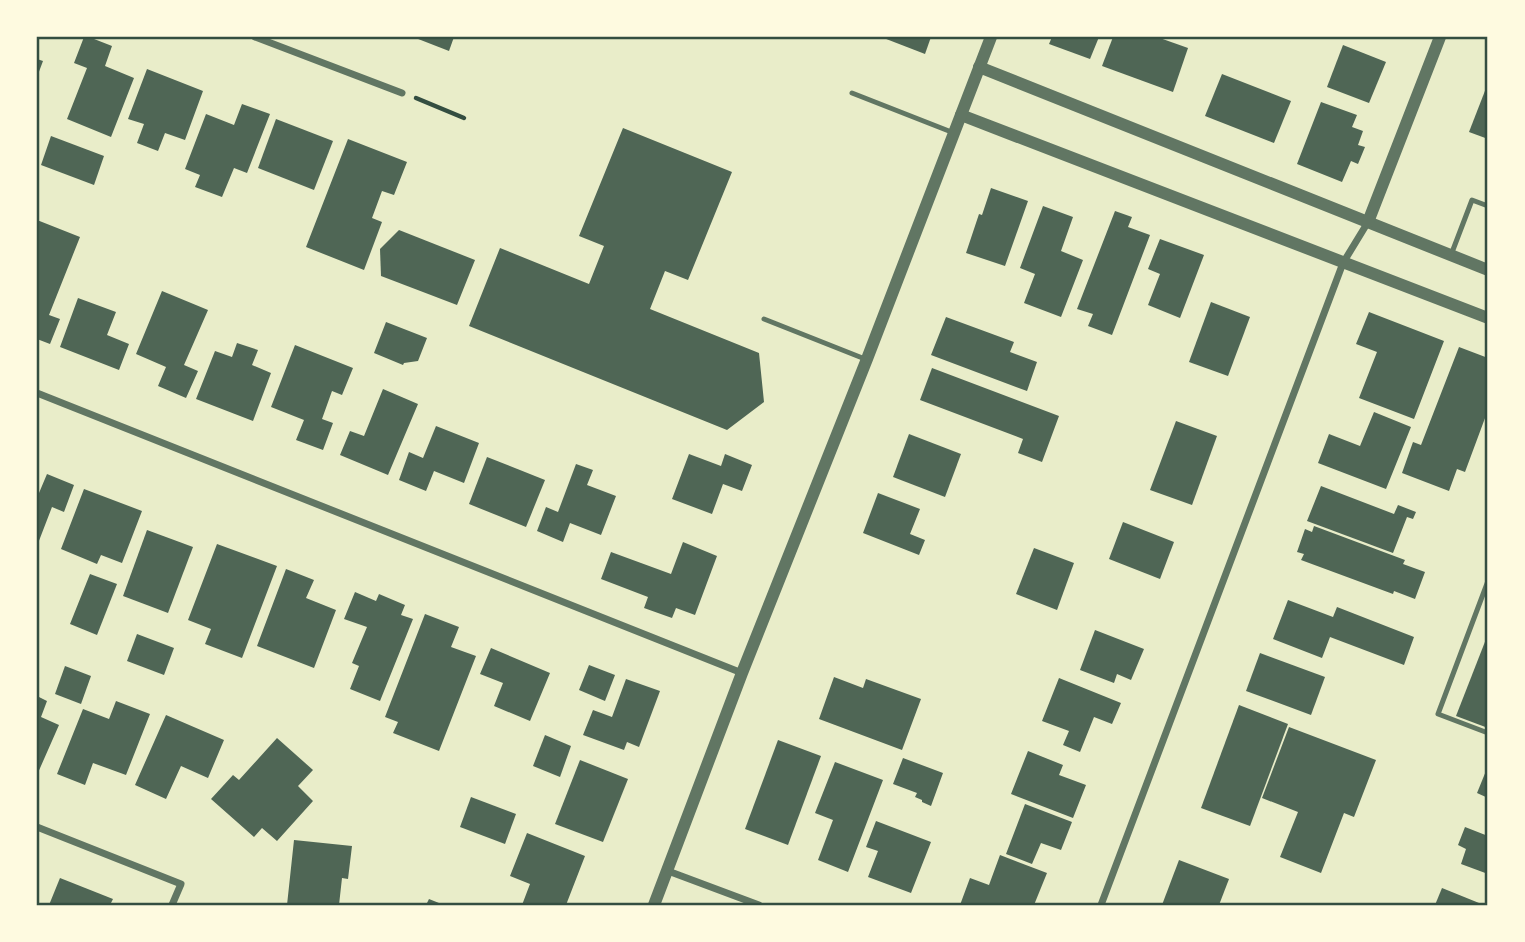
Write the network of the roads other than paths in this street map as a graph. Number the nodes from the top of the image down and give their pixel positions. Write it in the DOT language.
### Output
graph roads {
  1 [pos="256,37"];
  2 [pos="991,37"];
  3 [pos="1440,37"];
  4 [pos="979,67"];
  5 [pos="402,93"];
  6 [pos="852,93"];
  7 [pos="961,115"];
  8 [pos="954,133"];
  9 [pos="1488,206"];
  10 [pos="1368,222"];
  11 [pos="1451,255"];
  12 [pos="1343,263"];
  13 [pos="1488,270"];
  14 [pos="1488,318"];
  15 [pos="764,319"];
  16 [pos="867,359"];
  17 [pos="37,393"];
  18 [pos="1488,581"];
  19 [pos="742,673"];
  20 [pos="1488,733"];
  21 [pos="37,827"];
  22 [pos="668,871"];
  23 [pos="172,905"];
  24 [pos="654,905"];
  25 [pos="758,905"];
  26 [pos="1101,905"];
  1 -- 5 [label="street"];
  2 -- 4 [label="street"];
  3 -- 10 [label="street"];
  4 -- 7 [label="street"];
  4 -- 10 [label="street"];
  6 -- 8 [label="lane"];
  7 -- 8 [label="street"];
  7 -- 12 [label="street"];
  8 -- 16 [label="street"];
  9 -- 11 [label="lane"];
  10 -- 11 [label="street"];
  10 -- 12 [label="street"];
  11 -- 13 [label="street"];
  12 -- 14 [label="street"];
  12 -- 26 [label="street"];
  15 -- 16 [label="lane"];
  16 -- 19 [label="street"];
  17 -- 19 [label="street"];
  18 -- 20 [label="lane"];
  19 -- 22 [label="street"];
  21 -- 23 [label="street"];
  22 -- 24 [label="street"];
  22 -- 25 [label="street"];
}
